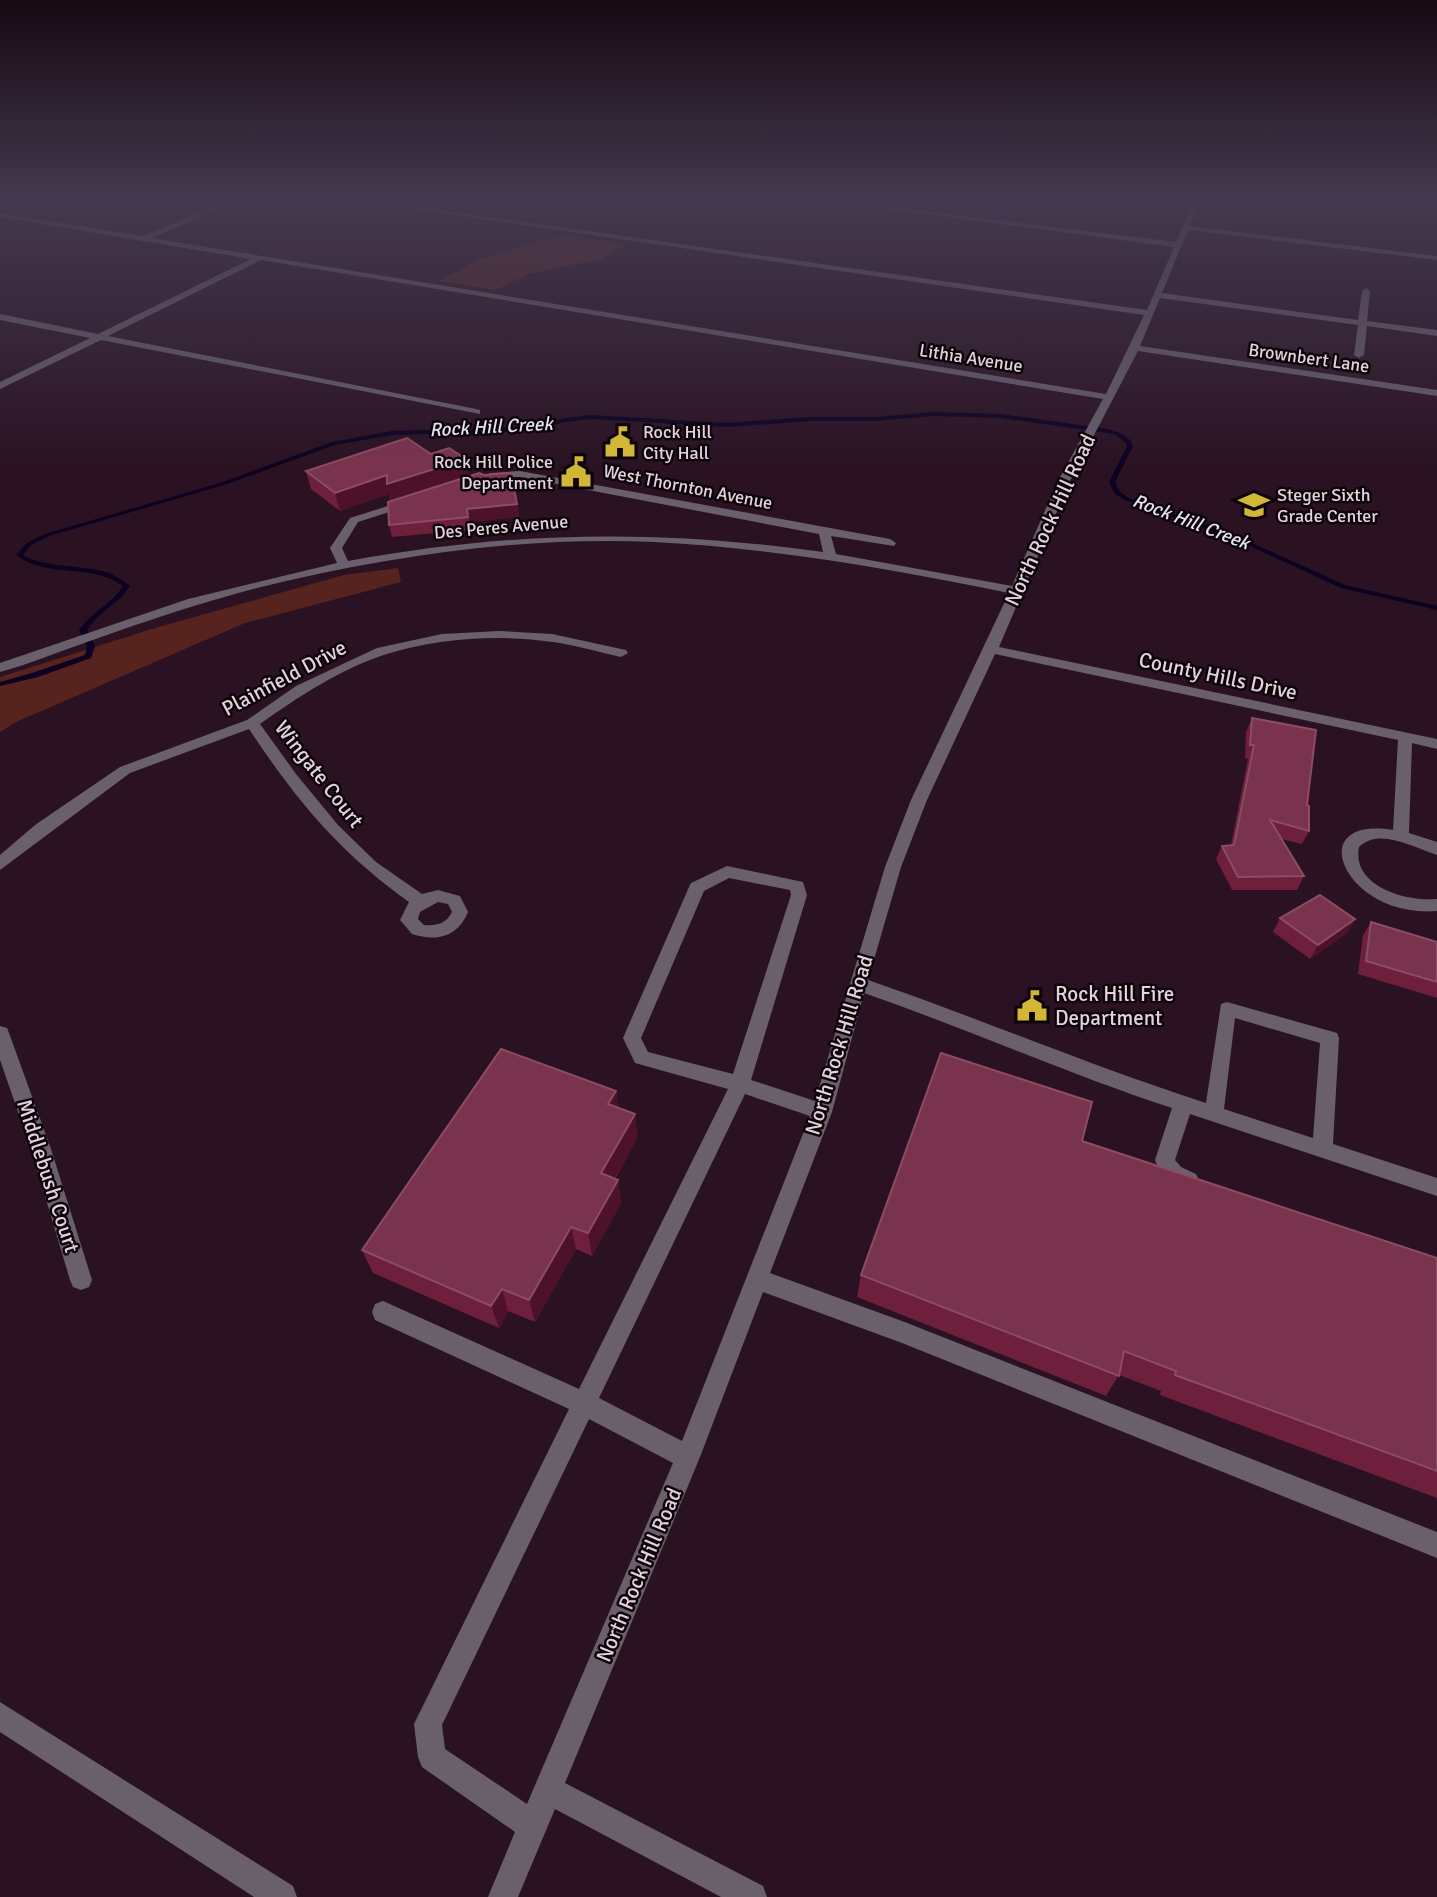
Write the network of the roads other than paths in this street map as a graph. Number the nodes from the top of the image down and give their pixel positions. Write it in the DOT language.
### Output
graph roads {
  1 [pos="1366,291"];
  2 [pos="192,292"];
  3 [pos="470,292"];
  4 [pos="997,292"];
  5 [pos="1158,292"];
  6 [pos="1156,295"];
  7 [pos="1148,313"];
  8 [pos="0,317"];
  9 [pos="1364,323"];
  10 [pos="1437,332"];
  11 [pos="100,337"];
  12 [pos="1135,348"];
  13 [pos="1359,355"];
  14 [pos="0,386"];
  15 [pos="1437,393"];
  16 [pos="1108,397"];
  17 [pos="476,412"];
  18 [pos="483,478"];
  19 [pos="418,499"];
  20 [pos="824,531"];
  21 [pos="890,543"];
  22 [pos="830,555"];
  23 [pos="344,565"];
  24 [pos="1017,591"];
  25 [pos="991,649"];
  26 [pos="621,653"];
  27 [pos="0,668"];
  28 [pos="252,723"];
  29 [pos="1405,737"];
  30 [pos="1437,744"];
  31 [pos="1401,835"];
  32 [pos="1437,849"];
  33 [pos="0,864"];
  34 [pos="420,901"];
  35 [pos="1437,905"];
  36 [pos="858,984"];
  37 [pos="0,1033"];
  38 [pos="740,1084"];
  39 [pos="1182,1104"];
  40 [pos="822,1112"];
  41 [pos="1214,1114"];
  42 [pos="1322,1150"];
  43 [pos="1207,1186"];
  44 [pos="1437,1187"];
  45 [pos="757,1279"];
  46 [pos="81,1280"];
  47 [pos="383,1312"];
  48 [pos="584,1403"];
  49 [pos="688,1457"];
  50 [pos="1437,1545"];
  51 [pos="0,1716"];
  52 [pos="549,1790"];
  53 [pos="533,1826"];
  54 [pos="282,1897"];
  55 [pos="503,1897"];
  56 [pos="752,1897"];
  1 -- 9 [label="street"];
  2 -- 11 [label="street"];
  3 -- 16 [label="street, Lithia Avenue"];
  4 -- 7 [label="street"];
  5 -- 6 [label="street, North Rock Hill Road"];
  6 -- 7 [label="street, North Rock Hill Road"];
  6 -- 9 [label="street"];
  7 -- 12 [label="street, North Rock Hill Road"];
  8 -- 11 [label="street"];
  9 -- 10 [label="street"];
  9 -- 13 [label="street"];
  11 -- 14 [label="street"];
  11 -- 17 [label="street"];
  12 -- 15 [label="street, Brownbert Lane"];
  12 -- 16 [label="street, North Rock Hill Road"];
  16 -- 24 [label="street, North Rock Hill Road"];
  18 -- 20 [label="street, West Thornton Avenue"];
  19 -- 23 [label="street"];
  20 -- 21 [label="street, West Thornton Avenue"];
  20 -- 22 [label="street"];
  22 -- 23 [label="street, Des Peres Avenue"];
  22 -- 24 [label="street, Des Peres Avenue"];
  23 -- 27 [label="street, Des Peres Avenue"];
  24 -- 25 [label="street, North Rock Hill Road"];
  25 -- 29 [label="street, County Hills Drive"];
  25 -- 36 [label="street, North Rock Hill Road"];
  26 -- 28 [label="street, Plainfield Drive"];
  28 -- 33 [label="street, Plainfield Drive"];
  28 -- 34 [label="street, Wingate Court"];
  29 -- 30 [label="street, County Hills Drive"];
  29 -- 31 [label="street"];
  31 -- 32 [label="street"];
  31 -- 35 [label="street"];
  36 -- 39 [label="street"];
  36 -- 40 [label="street, North Rock Hill Road"];
  37 -- 46 [label="street, Middlebush Court"];
  38 -- 38 [label="street"];
  38 -- 40 [label="street"];
  38 -- 48 [label="street"];
  39 -- 41 [label="street"];
  39 -- 43 [label="street"];
  40 -- 45 [label="street, North Rock Hill Road"];
  41 -- 42 [label="street"];
  41 -- 42 [label="street"];
  42 -- 44 [label="street"];
  45 -- 49 [label="street, North Rock Hill Road"];
  45 -- 50 [label="street"];
  47 -- 48 [label="street"];
  48 -- 49 [label="street"];
  48 -- 53 [label="street"];
  49 -- 52 [label="street, North Rock Hill Road"];
  51 -- 54 [label="street"];
  52 -- 53 [label="street, North Rock Hill Road"];
  52 -- 56 [label="street"];
  53 -- 55 [label="street, North Rock Hill Road"];
}
